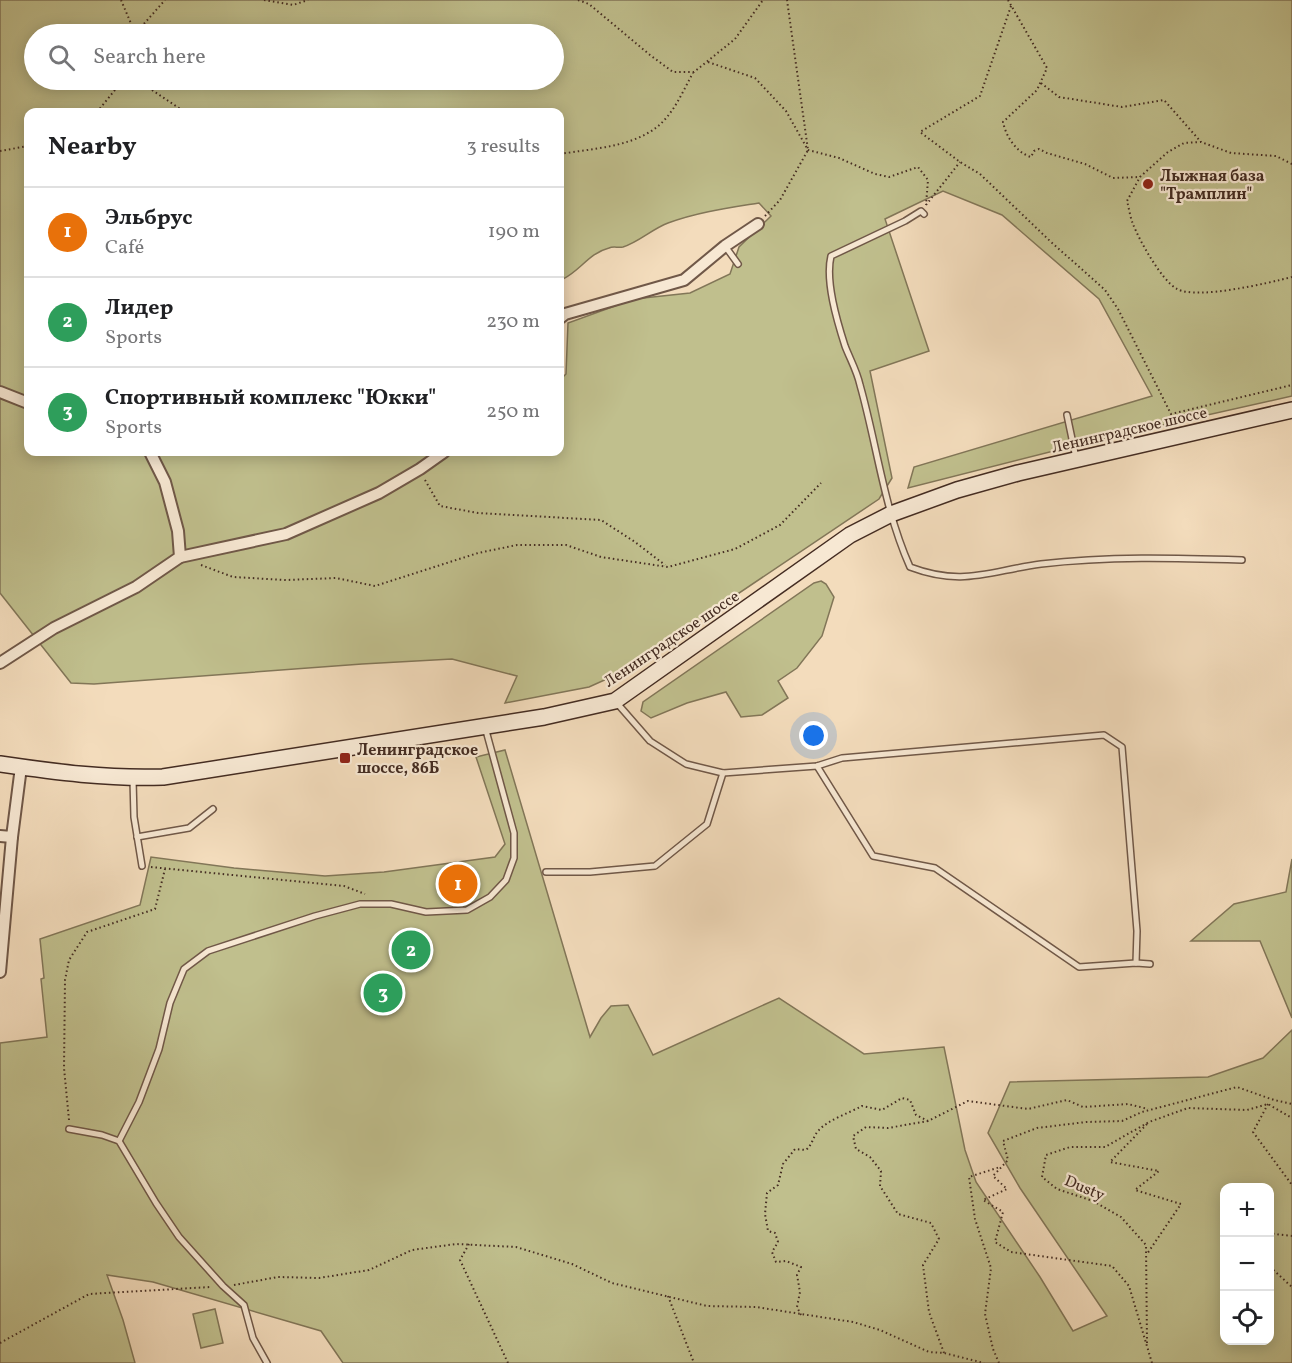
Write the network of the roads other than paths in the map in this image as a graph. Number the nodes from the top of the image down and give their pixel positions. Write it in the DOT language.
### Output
graph roads {
  1 [pos="924,210"];
  2 [pos="758,224"];
  3 [pos="725,246"];
  4 [pos="738,264"];
  5 [pos="564,315"];
  6 [pos="0,392"];
  7 [pos="24,401"];
  8 [pos="1292,410"];
  9 [pos="1067,416"];
  10 [pos="152,456"];
  11 [pos="438,456"];
  12 [pos="1076,459"];
  13 [pos="891,514"];
  14 [pos="180,557"];
  15 [pos="1242,560"];
  16 [pos="0,663"];
  17 [pos="615,701"];
  18 [pos="485,725"];
  19 [pos="0,765"];
  20 [pos="818,766"];
  21 [pos="21,767"];
  22 [pos="723,774"];
  23 [pos="132,778"];
  24 [pos="213,809"];
  25 [pos="0,836"];
  26 [pos="12,837"];
  27 [pos="137,837"];
  28 [pos="142,866"];
  29 [pos="546,872"];
  30 [pos="1136,963"];
  31 [pos="1150,964"];
  32 [pos="0,972"];
  33 [pos="69,1129"];
  34 [pos="119,1141"];
  35 [pos="267,1363"];
  1 -- 13 [label="lane"];
  2 -- 3 [label="street"];
  3 -- 4 [label="lane"];
  3 -- 5 [label="street"];
  6 -- 7 [label="street"];
  8 -- 12 [label="main road, Ленинградское шоссе"];
  9 -- 12 [label="lane"];
  10 -- 14 [label="street"];
  11 -- 14 [label="street"];
  12 -- 13 [label="main road, Ленинградское шоссе"];
  13 -- 15 [label="lane"];
  13 -- 17 [label="main road, Ленинградское шоссе"];
  14 -- 16 [label="street"];
  17 -- 18 [label="main road, Ленинградское шоссе"];
  17 -- 22 [label="lane"];
  18 -- 23 [label="main road, Ленинградское шоссе"];
  18 -- 34 [label="lane"];
  19 -- 21 [label="main road, Ленинградское шоссе"];
  20 -- 22 [label="lane"];
  20 -- 30 [label="lane"];
  20 -- 30 [label="lane"];
  21 -- 23 [label="main road, Ленинградское шоссе"];
  21 -- 26 [label="street"];
  22 -- 29 [label="lane"];
  23 -- 27 [label="lane"];
  24 -- 27 [label="lane"];
  25 -- 26 [label="street"];
  26 -- 32 [label="street"];
  27 -- 28 [label="lane"];
  30 -- 31 [label="lane"];
  33 -- 34 [label="lane"];
  34 -- 35 [label="lane"];
}
